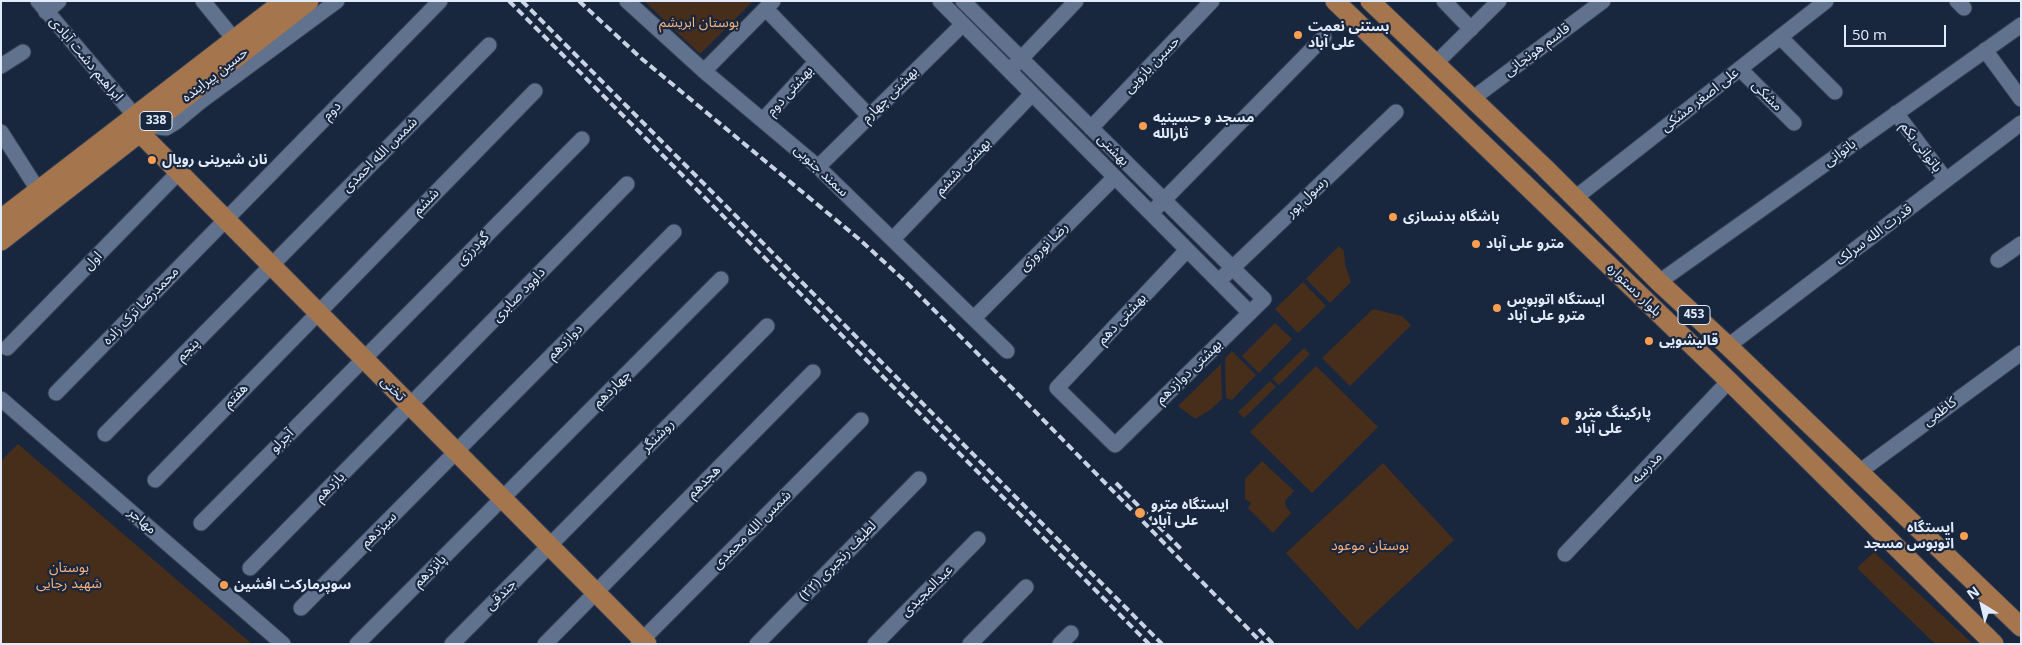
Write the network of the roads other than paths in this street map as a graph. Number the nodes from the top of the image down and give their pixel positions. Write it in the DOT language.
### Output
graph roads {
  1 [pos="59,1"];
  2 [pos="203,1"];
  3 [pos="269,1"];
  4 [pos="284,1"];
  5 [pos="310,1"];
  6 [pos="337,1"];
  7 [pos="440,1"];
  8 [pos="627,1"];
  9 [pos="940,1"];
  10 [pos="963,1"];
  11 [pos="1076,1"];
  12 [pos="1212,1"];
  13 [pos="1335,1"];
  14 [pos="1370,1"];
  15 [pos="1444,1"];
  16 [pos="1499,1"];
  17 [pos="1603,1"];
  18 [pos="1826,1"];
  19 [pos="769,5"];
  20 [pos="42,6"];
  21 [pos="962,24"];
  22 [pos="2021,24"];
  23 [pos="1471,28"];
  24 [pos="229,33"];
  25 [pos="1324,37"];
  26 [pos="1780,37"];
  27 [pos="489,45"];
  28 [pos="1985,50"];
  29 [pos="23,52"];
  30 [pos="1020,58"];
  31 [pos="816,62"];
  32 [pos="1435,64"];
  33 [pos="1,66"];
  34 [pos="1740,68"];
  35 [pos="704,71"];
  36 [pos="1009,71"];
  37 [pos="535,91"];
  38 [pos="1834,92"];
  39 [pos="1032,94"];
  40 [pos="1472,99"];
  41 [pos="2021,99"];
  42 [pos="1396,112"];
  43 [pos="1896,114"];
  44 [pos="869,116"];
  45 [pos="764,120"];
  46 [pos="1794,123"];
  47 [pos="2021,123"];
  48 [pos="142,125"];
  49 [pos="1091,128"];
  50 [pos="1,132"];
  51 [pos="582,139"];
  52 [pos="818,168"];
  53 [pos="178,173"];
  54 [pos="1115,177"];
  55 [pos="1946,180"];
  56 [pos="627,184"];
  57 [pos="38,190"];
  58 [pos="1574,198"];
  59 [pos="1163,200"];
  60 [pos="1151,214"];
  61 [pos="1,219"];
  62 [pos="225,220"];
  63 [pos="674,232"];
  64 [pos="893,239"];
  65 [pos="1,241"];
  66 [pos="2021,244"];
  67 [pos="1187,250"];
  68 [pos="1998,260"];
  69 [pos="271,266"];
  70 [pos="1232,268"];
  71 [pos="721,279"];
  72 [pos="1219,282"];
  73 [pos="1659,282"];
  74 [pos="1264,299"];
  75 [pos="318,313"];
  76 [pos="1250,313"];
  77 [pos="974,318"];
  78 [pos="767,326"];
  79 [pos="1728,346"];
  80 [pos="7,348"];
  81 [pos="1007,351"];
  82 [pos="2021,353"];
  83 [pos="364,359"];
  84 [pos="813,372"];
  85 [pos="1729,381"];
  86 [pos="56,393"];
  87 [pos="1,399"];
  88 [pos="410,406"];
  89 [pos="861,420"];
  90 [pos="104,434"];
  91 [pos="1115,445"];
  92 [pos="456,452"];
  93 [pos="1859,472"];
  94 [pos="919,479"];
  95 [pos="155,480"];
  96 [pos="503,499"];
  97 [pos="201,523"];
  98 [pos="978,539"];
  99 [pos="550,546"];
  100 [pos="1565,554"];
  101 [pos="250,568"];
  102 [pos="1026,587"];
  103 [pos="596,592"];
  104 [pos="301,608"];
  105 [pos="2018,620"];
  106 [pos="1071,633"];
  107 [pos="642,642"];
  108 [pos="283,644"];
  109 [pos="357,644"];
  110 [pos="452,644"];
  111 [pos="545,644"];
  112 [pos="756,644"];
  113 [pos="875,644"];
  114 [pos="970,644"];
  115 [pos="1060,644"];
  116 [pos="1994,644"];
  1 -- 20 [label="street"];
  2 -- 24 [label="street"];
  3 -- 24 [label="street"];
  4 -- 48 [label="main road, حسین پیراینده / 338"];
  5 -- 48 [label="main road, حسین پیراینده / 338"];
  6 -- 48 [label="street"];
  7 -- 62 [label="street, دوم"];
  8 -- 35 [label="street, سمند جنوبی"];
  9 -- 21 [label="street"];
  10 -- 30 [label="street, بهشتی"];
  11 -- 30 [label="street"];
  12 -- 49 [label="street, حسین بازویی"];
  13 -- 85 [label="main road, بلوار دستواره / 453"];
  14 -- 32 [label="main road, بلوار دستواره / 453"];
  15 -- 23 [label="street"];
  16 -- 23 [label="street"];
  17 -- 40 [label="street, قاسم هونجانی"];
  18 -- 26 [label="street, علی اصغر مشکی"];
  19 -- 31 [label="street, بهشتی دوم"];
  19 -- 35 [label="street"];
  20 -- 48 [label="street, ابراهیم دشت آبادی"];
  21 -- 36 [label="street"];
  21 -- 44 [label="street, بهشتی چهارم"];
  22 -- 28 [label="street, باتوانی"];
  23 -- 32 [label="street"];
  24 -- 48 [label="street"];
  25 -- 59 [label="street"];
  26 -- 34 [label="street, علی اصغر مشکی"];
  26 -- 38 [label="street"];
  27 -- 69 [label="street, شمس الله احمدی"];
  28 -- 41 [label="street"];
  28 -- 43 [label="street, باتوانی"];
  29 -- 33 [label="street"];
  30 -- 36 [label="street"];
  30 -- 49 [label="street, بهشتی"];
  31 -- 44 [label="street, بهشتی دوم"];
  31 -- 45 [label="street, بهشتی دوم"];
  32 -- 40 [label="main road, بلوار دستواره / 453"];
  34 -- 46 [label="street, مشکی"];
  34 -- 58 [label="street, علی اصغر مشکی"];
  35 -- 45 [label="street, سمند جنوبی"];
  36 -- 39 [label="street"];
  37 -- 75 [label="street, ششم"];
  39 -- 54 [label="street"];
  39 -- 64 [label="street, بهشتی ششم"];
  40 -- 58 [label="main road, بلوار دستواره / 453"];
  42 -- 70 [label="street, رسول پور"];
  43 -- 55 [label="street, باتوانی یکم"];
  43 -- 73 [label="street, باتوانی"];
  44 -- 52 [label="street, بهشتی چهارم"];
  45 -- 52 [label="street, سمند جنوبی"];
  47 -- 55 [label="street, قدرت الله سرلک"];
  48 -- 53 [label="main road, تختی"];
  48 -- 57 [label="main road, حسین پیراینده / 338"];
  48 -- 65 [label="main road, حسین پیراینده / 338"];
  49 -- 59 [label="street, بهشتی"];
  50 -- 57 [label="street"];
  51 -- 83 [label="street, گودرزی"];
  52 -- 64 [label="street, سمند جنوبی"];
  53 -- 62 [label="main road, تختی"];
  53 -- 80 [label="street, اول"];
  54 -- 60 [label="street"];
  54 -- 77 [label="street, رضا نوروزی"];
  55 -- 79 [label="street, قدرت الله سرلک"];
  56 -- 88 [label="street, داوود صابری"];
  57 -- 61 [label="main road, حسین پیراینده / 338"];
  58 -- 73 [label="main road, بلوار دستواره / 453"];
  59 -- 60 [label="street"];
  59 -- 70 [label="street, بهشتی"];
  60 -- 67 [label="street"];
  62 -- 69 [label="main road, تختی"];
  62 -- 86 [label="street, محمدرضا ترک زاده"];
  63 -- 92 [label="street, دوازدهم"];
  64 -- 77 [label="street, سمند جنوبی"];
  66 -- 68 [label="street"];
  67 -- 72 [label="street"];
  67 -- 91 [label="street, بهشتی دهم"];
  69 -- 75 [label="main road, تختی"];
  69 -- 90 [label="street, پنجم"];
  70 -- 72 [label="street, رسول پور"];
  70 -- 74 [label="street, بهشتی"];
  71 -- 96 [label="street, چهاردهم"];
  72 -- 76 [label="street"];
  73 -- 79 [label="main road, بلوار دستواره / 453"];
  74 -- 76 [label="street, بهشتی دوازدهم"];
  75 -- 83 [label="main road, تختی"];
  75 -- 95 [label="street, هفتم"];
  76 -- 91 [label="street, بهشتی دوازدهم"];
  77 -- 81 [label="street, سمند جنوبی"];
  78 -- 99 [label="street, روشنگر"];
  79 -- 93 [label="main road, بلوار دستواره / 453"];
  82 -- 93 [label="street, کاظمی"];
  83 -- 88 [label="main road, تختی"];
  83 -- 97 [label="street, آجرلو"];
  84 -- 103 [label="street, هجدهم"];
  85 -- 100 [label="street, مدرسه"];
  85 -- 116 [label="main road, بلوار دستواره / 453"];
  87 -- 108 [label="street, مهاجر"];
  88 -- 92 [label="main road, تختی"];
  88 -- 101 [label="street, یازدهم"];
  89 -- 107 [label="street, شمس الله محمدی"];
  92 -- 96 [label="main road, تختی"];
  92 -- 104 [label="street, سیزدهم"];
  93 -- 105 [label="main road, بلوار دستواره / 453"];
  94 -- 112 [label="street, لطیف رنجبری (۲۲)"];
  96 -- 99 [label="main road, تختی"];
  96 -- 109 [label="street, پانزدهم"];
  98 -- 113 [label="street, عبدالمجیدی"];
  99 -- 103 [label="main road, تختی"];
  99 -- 110 [label="street, جندقی"];
  102 -- 114 [label="street"];
  103 -- 107 [label="main road, تختی"];
  103 -- 111 [label="street, هجدهم"];
  106 -- 115 [label="street"];
}
